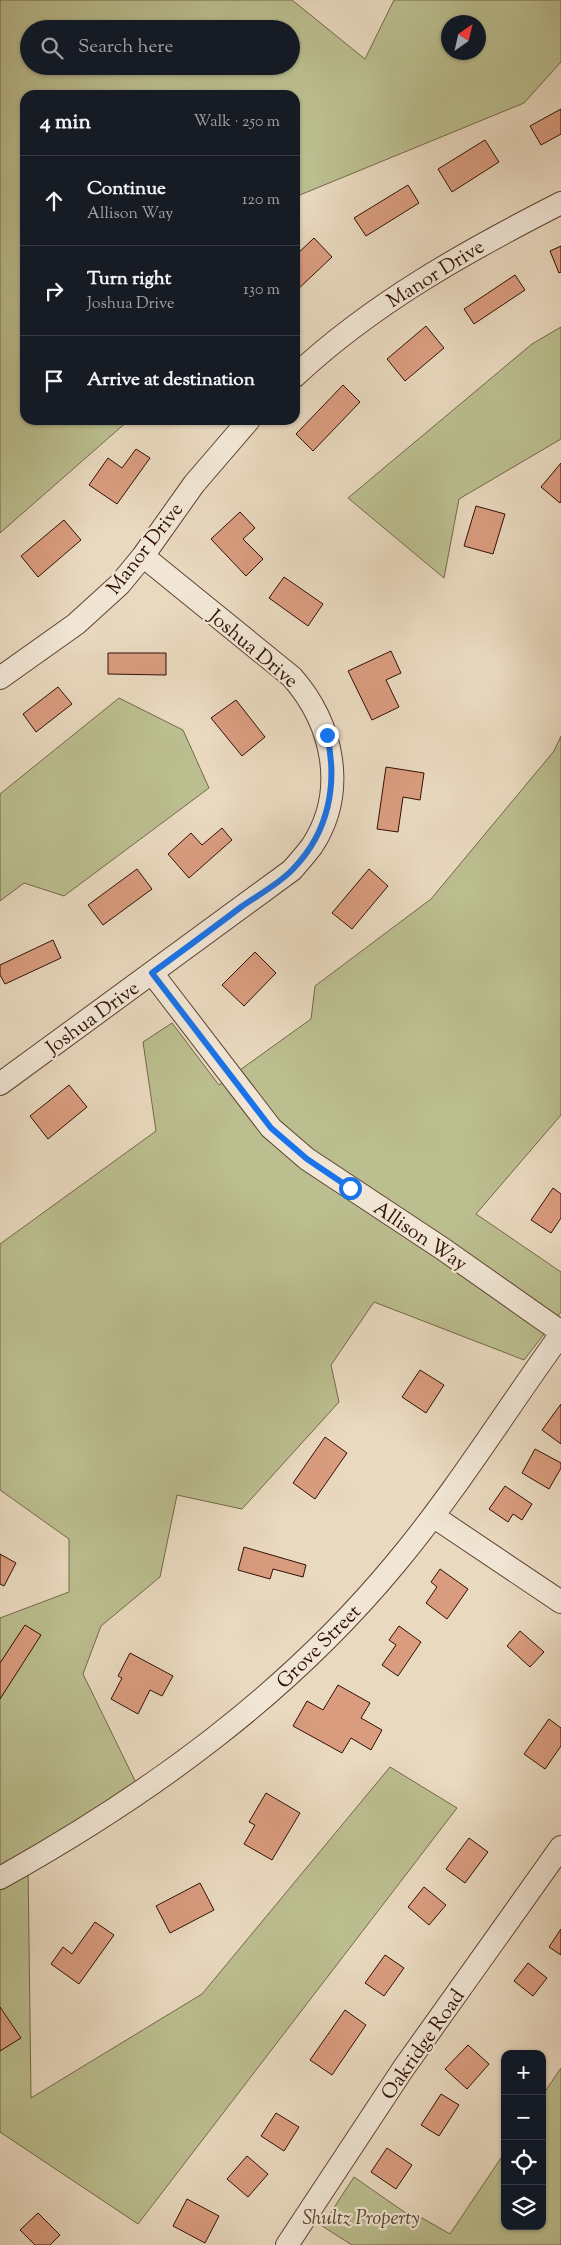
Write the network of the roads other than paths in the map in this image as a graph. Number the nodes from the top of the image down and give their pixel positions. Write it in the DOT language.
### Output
graph roads {
  1 [pos="561,203"];
  2 [pos="300,372"];
  3 [pos="246,425"];
  4 [pos="144,556"];
  5 [pos="0,678"];
  6 [pos="152,973"];
  7 [pos="0,1084"];
  8 [pos="561,1333"];
  9 [pos="433,1516"];
  10 [pos="561,1602"];
  11 [pos="561,1847"];
  12 [pos="0,1878"];
  13 [pos="287,2245"];
  1 -- 2 [label="street, Manor Drive"];
  3 -- 4 [label="street, Manor Drive"];
  4 -- 5 [label="street, Manor Drive"];
  4 -- 6 [label="street, Joshua Drive"];
  6 -- 7 [label="street, Joshua Drive"];
  6 -- 8 [label="street, Allison Way"];
  8 -- 9 [label="street, Grove Street"];
  9 -- 10 [label="street"];
  9 -- 12 [label="street, Grove Street"];
  11 -- 13 [label="street, Oakridge Road"];
}
